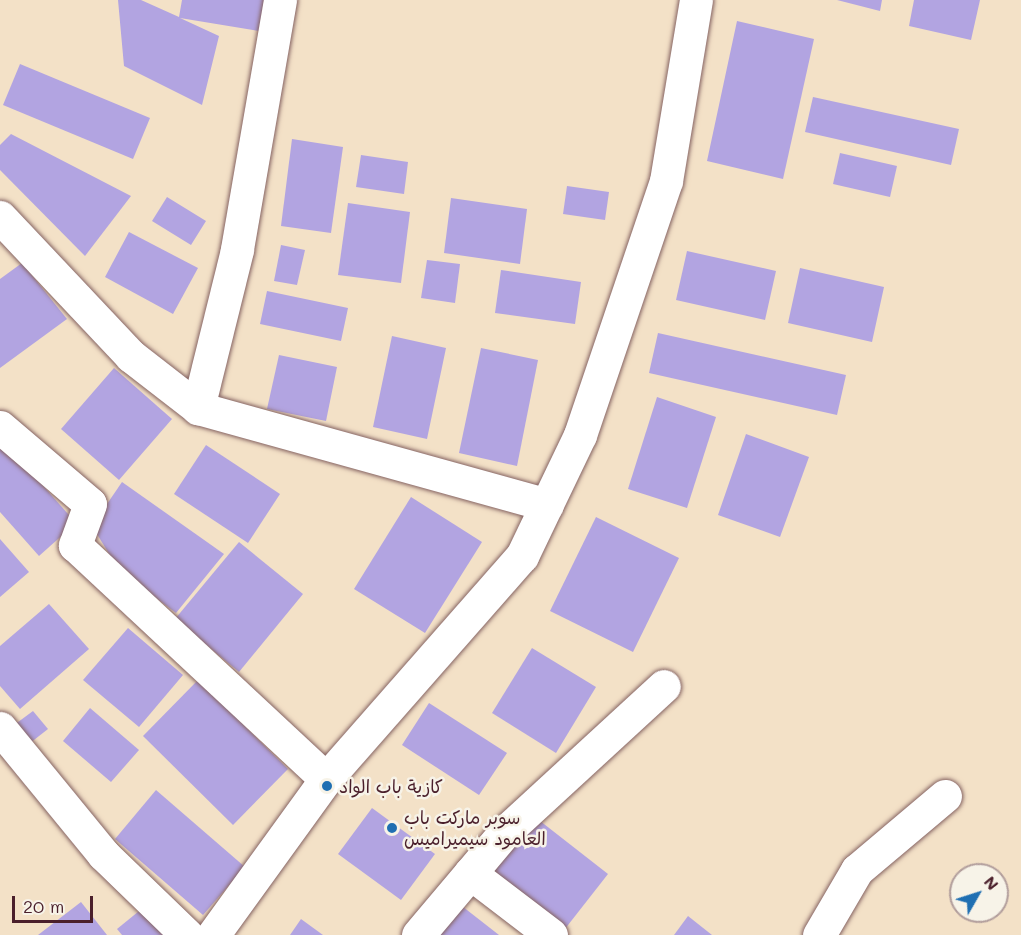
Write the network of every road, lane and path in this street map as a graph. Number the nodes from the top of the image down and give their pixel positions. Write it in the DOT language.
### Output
graph roads {
  1 [pos="280,0"];
  2 [pos="696,0"];
  3 [pos="0,218"];
  4 [pos="198,408"];
  5 [pos="0,427"];
  6 [pos="547,505"];
  7 [pos="664,686"];
  8 [pos="0,728"];
  9 [pos="326,779"];
  10 [pos="945,796"];
  11 [pos="470,873"];
  12 [pos="187,935"];
  13 [pos="213,935"];
  14 [pos="418,935"];
  15 [pos="551,935"];
  16 [pos="819,935"];
  1 -- 4 [label="street"];
  2 -- 6 [label="street"];
  3 -- 4 [label="street"];
  4 -- 6 [label="street"];
  5 -- 9 [label="street"];
  6 -- 9 [label="street"];
  7 -- 11 [label="street"];
  8 -- 12 [label="street"];
  9 -- 13 [label="street"];
  10 -- 16 [label="street"];
  11 -- 14 [label="street"];
  11 -- 15 [label="street"];
}
